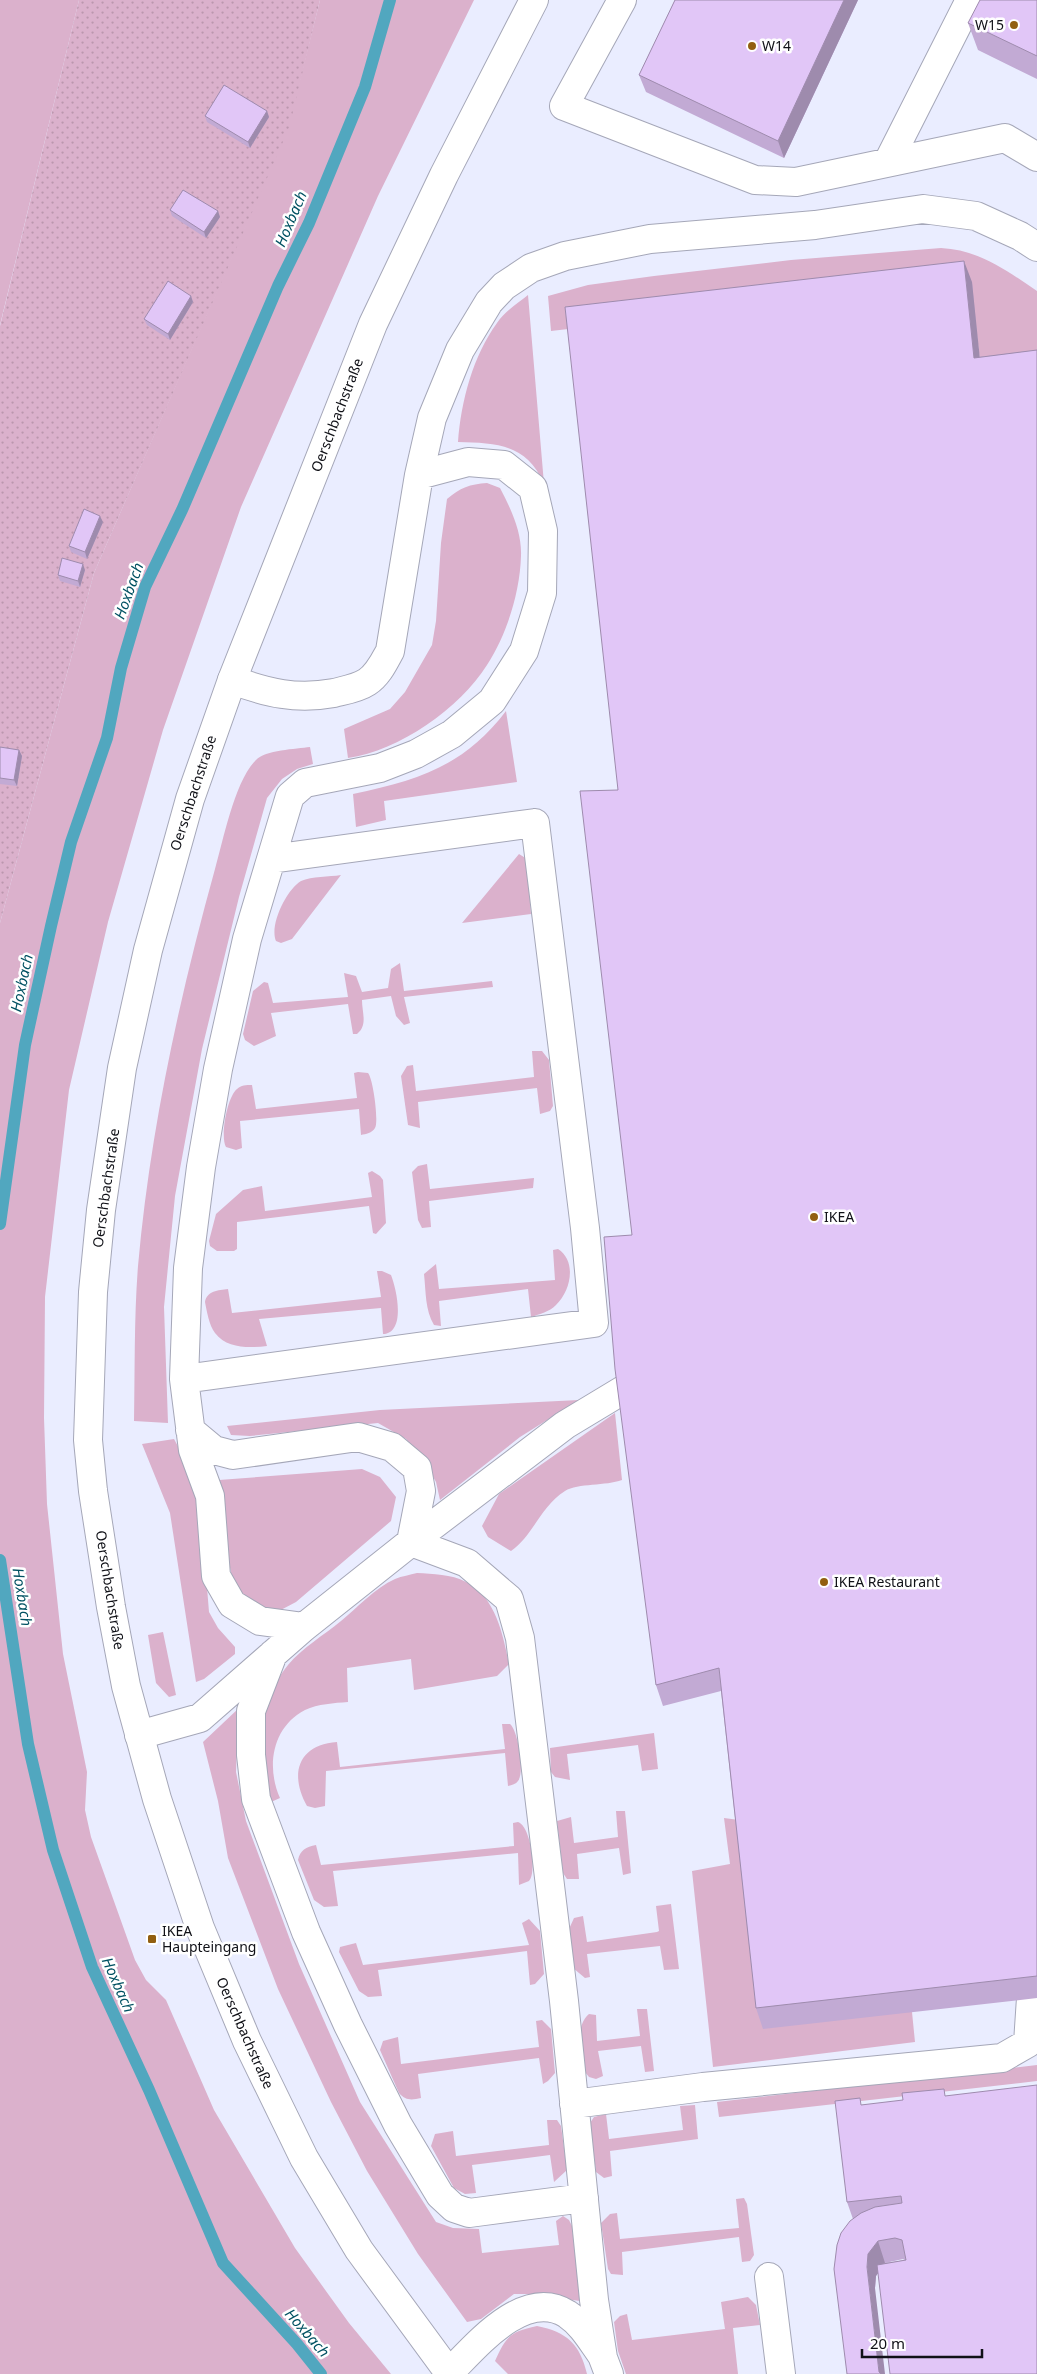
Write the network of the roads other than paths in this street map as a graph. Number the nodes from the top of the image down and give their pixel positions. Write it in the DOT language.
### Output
graph roads {
  1 [pos="534,0"];
  2 [pos="622,0"];
  3 [pos="970,0"];
  4 [pos="1037,157"];
  5 [pos="888,162"];
  6 [pos="1037,247"];
  7 [pos="419,475"];
  8 [pos="232,680"];
  9 [pos="271,859"];
  10 [pos="184,1379"];
  11 [pos="623,1390"];
  12 [pos="190,1430"];
  13 [pos="411,1542"];
  14 [pos="304,1627"];
  15 [pos="273,1654"];
  16 [pos="139,1735"];
  17 [pos="1037,2008"];
  18 [pos="574,2104"];
  19 [pos="584,2198"];
  20 [pos="769,2277"];
  21 [pos="606,2366"];
  22 [pos="450,2373"];
  23 [pos="781,2374"];
  1 -- 8 [label="main road, Oerschbachstraße"];
  2 -- 5 [label="main road"];
  3 -- 5 [label="main road"];
  4 -- 5 [label="main road"];
  6 -- 7 [label="main road"];
  7 -- 8 [label="main road"];
  7 -- 9 [label="main road"];
  8 -- 16 [label="main road, Oerschbachstraße"];
  9 -- 10 [label="main road"];
  9 -- 10 [label="main road"];
  10 -- 12 [label="main road"];
  11 -- 13 [label="main road"];
  12 -- 13 [label="main road"];
  12 -- 14 [label="main road"];
  13 -- 14 [label="main road"];
  13 -- 18 [label="main road"];
  14 -- 15 [label="main road"];
  15 -- 16 [label="main road"];
  15 -- 19 [label="main road"];
  16 -- 22 [label="main road, Oerschbachstraße"];
  17 -- 18 [label="main road"];
  18 -- 19 [label="main road"];
  19 -- 21 [label="main road"];
  20 -- 23 [label="main road"];
  21 -- 22 [label="main road"];
}
